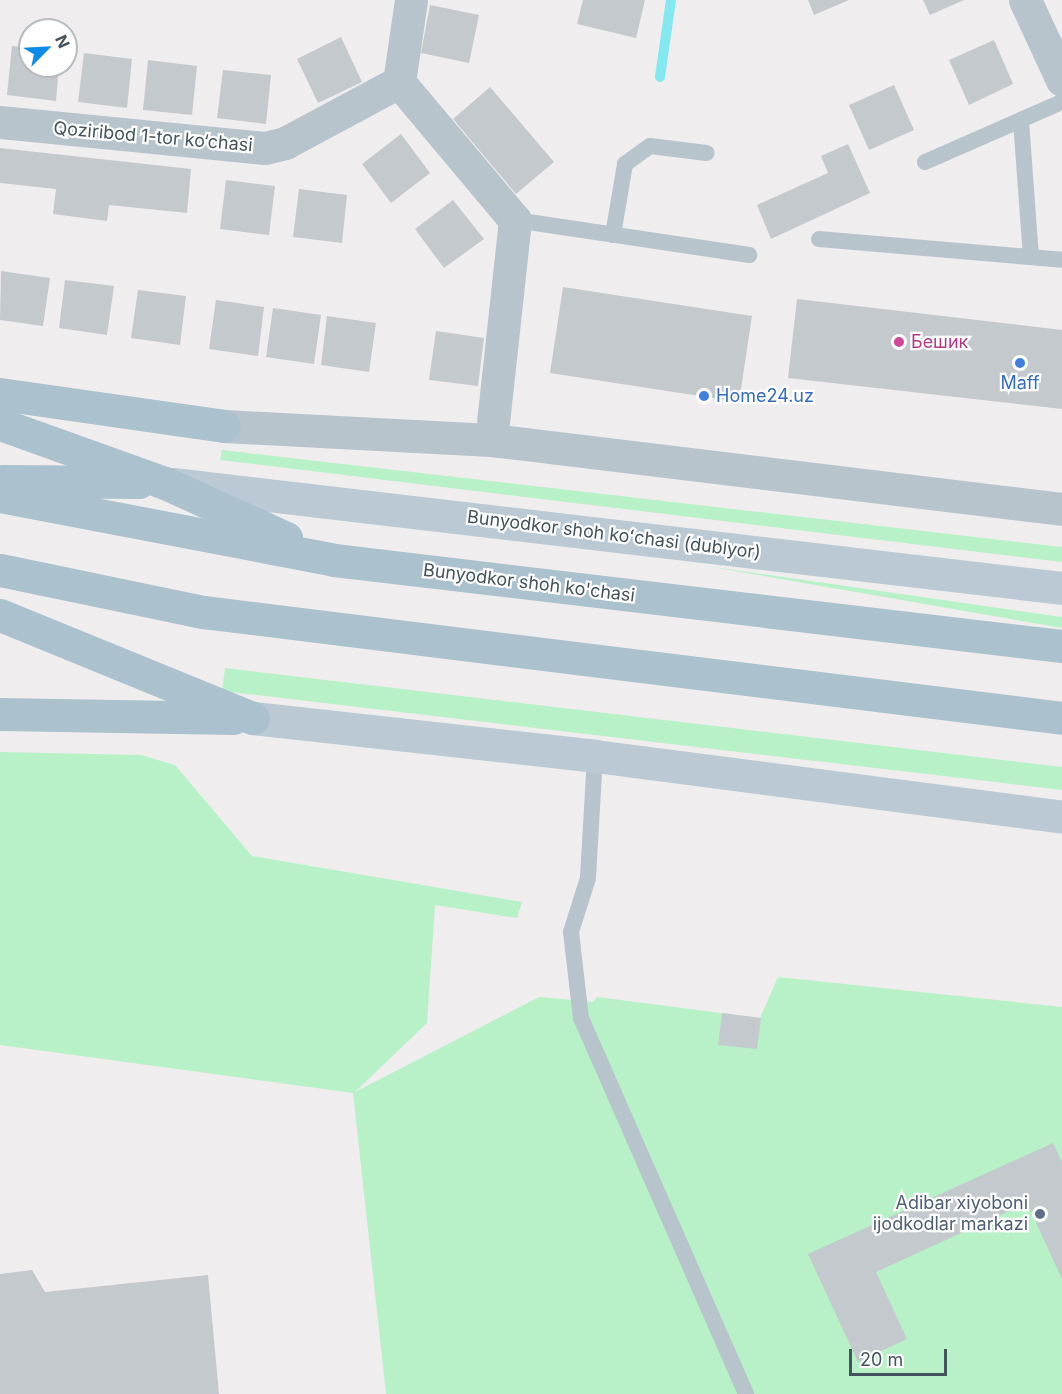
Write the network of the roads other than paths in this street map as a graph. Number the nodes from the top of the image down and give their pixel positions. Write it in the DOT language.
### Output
graph roads {
  1 [pos="411,0"];
  2 [pos="1025,0"];
  3 [pos="1062,80"];
  4 [pos="399,82"];
  5 [pos="1062,102"];
  6 [pos="1021,120"];
  7 [pos="0,122"];
  8 [pos="707,153"];
  9 [pos="925,162"];
  10 [pos="515,220"];
  11 [pos="613,235"];
  12 [pos="819,240"];
  13 [pos="749,255"];
  14 [pos="1031,257"];
  15 [pos="1062,260"];
  16 [pos="0,394"];
  17 [pos="0,424"];
  18 [pos="224,426"];
  19 [pos="491,440"];
  20 [pos="0,481"];
  21 [pos="165,483"];
  22 [pos="0,496"];
  23 [pos="1062,509"];
  24 [pos="334,560"];
  25 [pos="0,570"];
  26 [pos="1062,588"];
  27 [pos="0,615"];
  28 [pos="1062,646"];
  29 [pos="0,714"];
  30 [pos="253,718"];
  31 [pos="1062,718"];
  32 [pos="596,756"];
  33 [pos="1062,817"];
  34 [pos="746,1394"];
  1 -- 4 [label="street"];
  2 -- 3 [label="street"];
  4 -- 7 [label="street, Qoziribod 1-tor ko‘chasi"];
  4 -- 10 [label="street"];
  5 -- 6 [label="lane"];
  6 -- 9 [label="lane"];
  6 -- 14 [label="lane"];
  8 -- 11 [label="lane"];
  10 -- 11 [label="lane"];
  10 -- 19 [label="street"];
  11 -- 13 [label="lane"];
  12 -- 14 [label="lane"];
  14 -- 15 [label="lane"];
  16 -- 18 [label="main road"];
  17 -- 21 [label="main road"];
  18 -- 19 [label="street"];
  19 -- 23 [label="street"];
  20 -- 21 [label="main road"];
  21 -- 24 [label="main road"];
  21 -- 26 [label="street, Bunyodkor shoh koʻchasi (dublyor)"];
  22 -- 24 [label="main road, Bunyodkor shoh ko'chasi"];
  24 -- 28 [label="main road, Bunyodkor shoh ko'chasi"];
  25 -- 31 [label="main road"];
  27 -- 30 [label="main road"];
  29 -- 30 [label="main road"];
  30 -- 32 [label="street"];
  32 -- 33 [label="street"];
  32 -- 34 [label="lane"];
}
